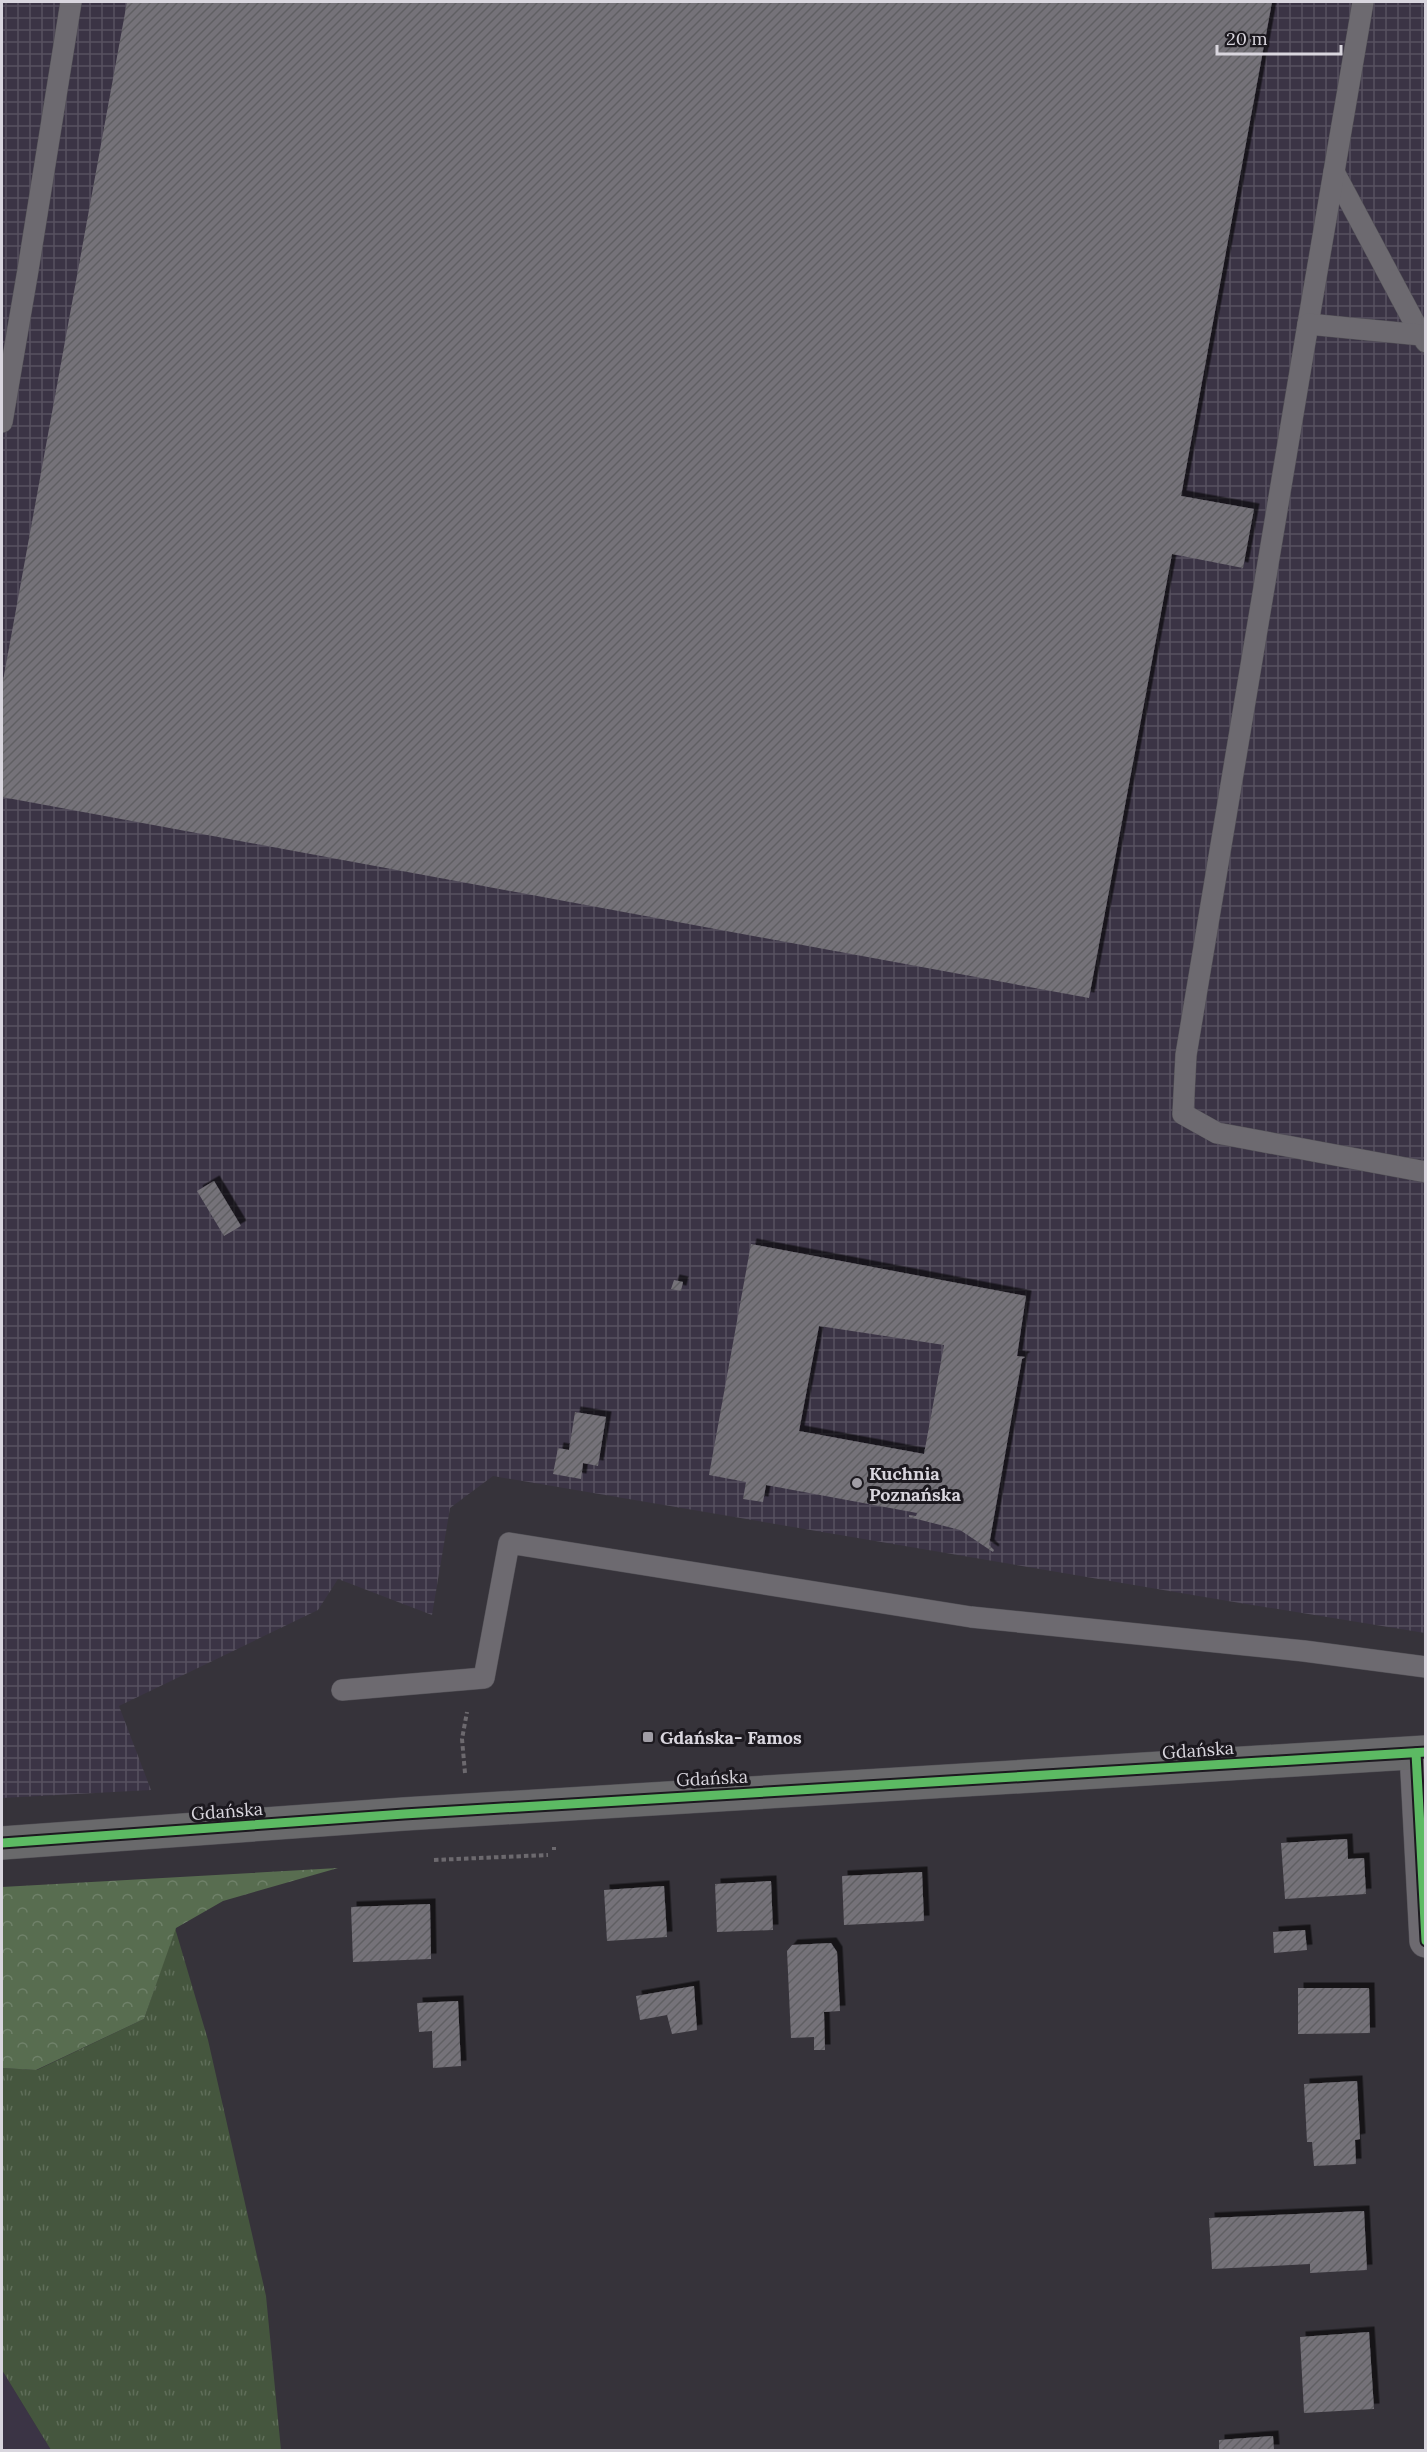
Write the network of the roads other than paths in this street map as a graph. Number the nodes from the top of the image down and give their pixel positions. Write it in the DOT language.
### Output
graph roads {
  1 [pos="71,2"];
  2 [pos="1363,2"];
  3 [pos="1334,172"];
  4 [pos="1308,324"];
  5 [pos="1423,339"];
  6 [pos="2,422"];
  7 [pos="1425,1172"];
  8 [pos="1425,1666"];
  9 [pos="342,1690"];
  10 [pos="1421,1753"];
  11 [pos="2,1843"];
  12 [pos="1425,1941"];
  1 -- 6 [label="lane"];
  2 -- 3 [label="lane"];
  3 -- 4 [label="lane"];
  3 -- 5 [label="lane"];
  4 -- 5 [label="lane"];
  4 -- 7 [label="lane"];
  8 -- 9 [label="lane"];
  10 -- 11 [label="main road, Gdańska"];
  10 -- 12 [label="street"];
}
